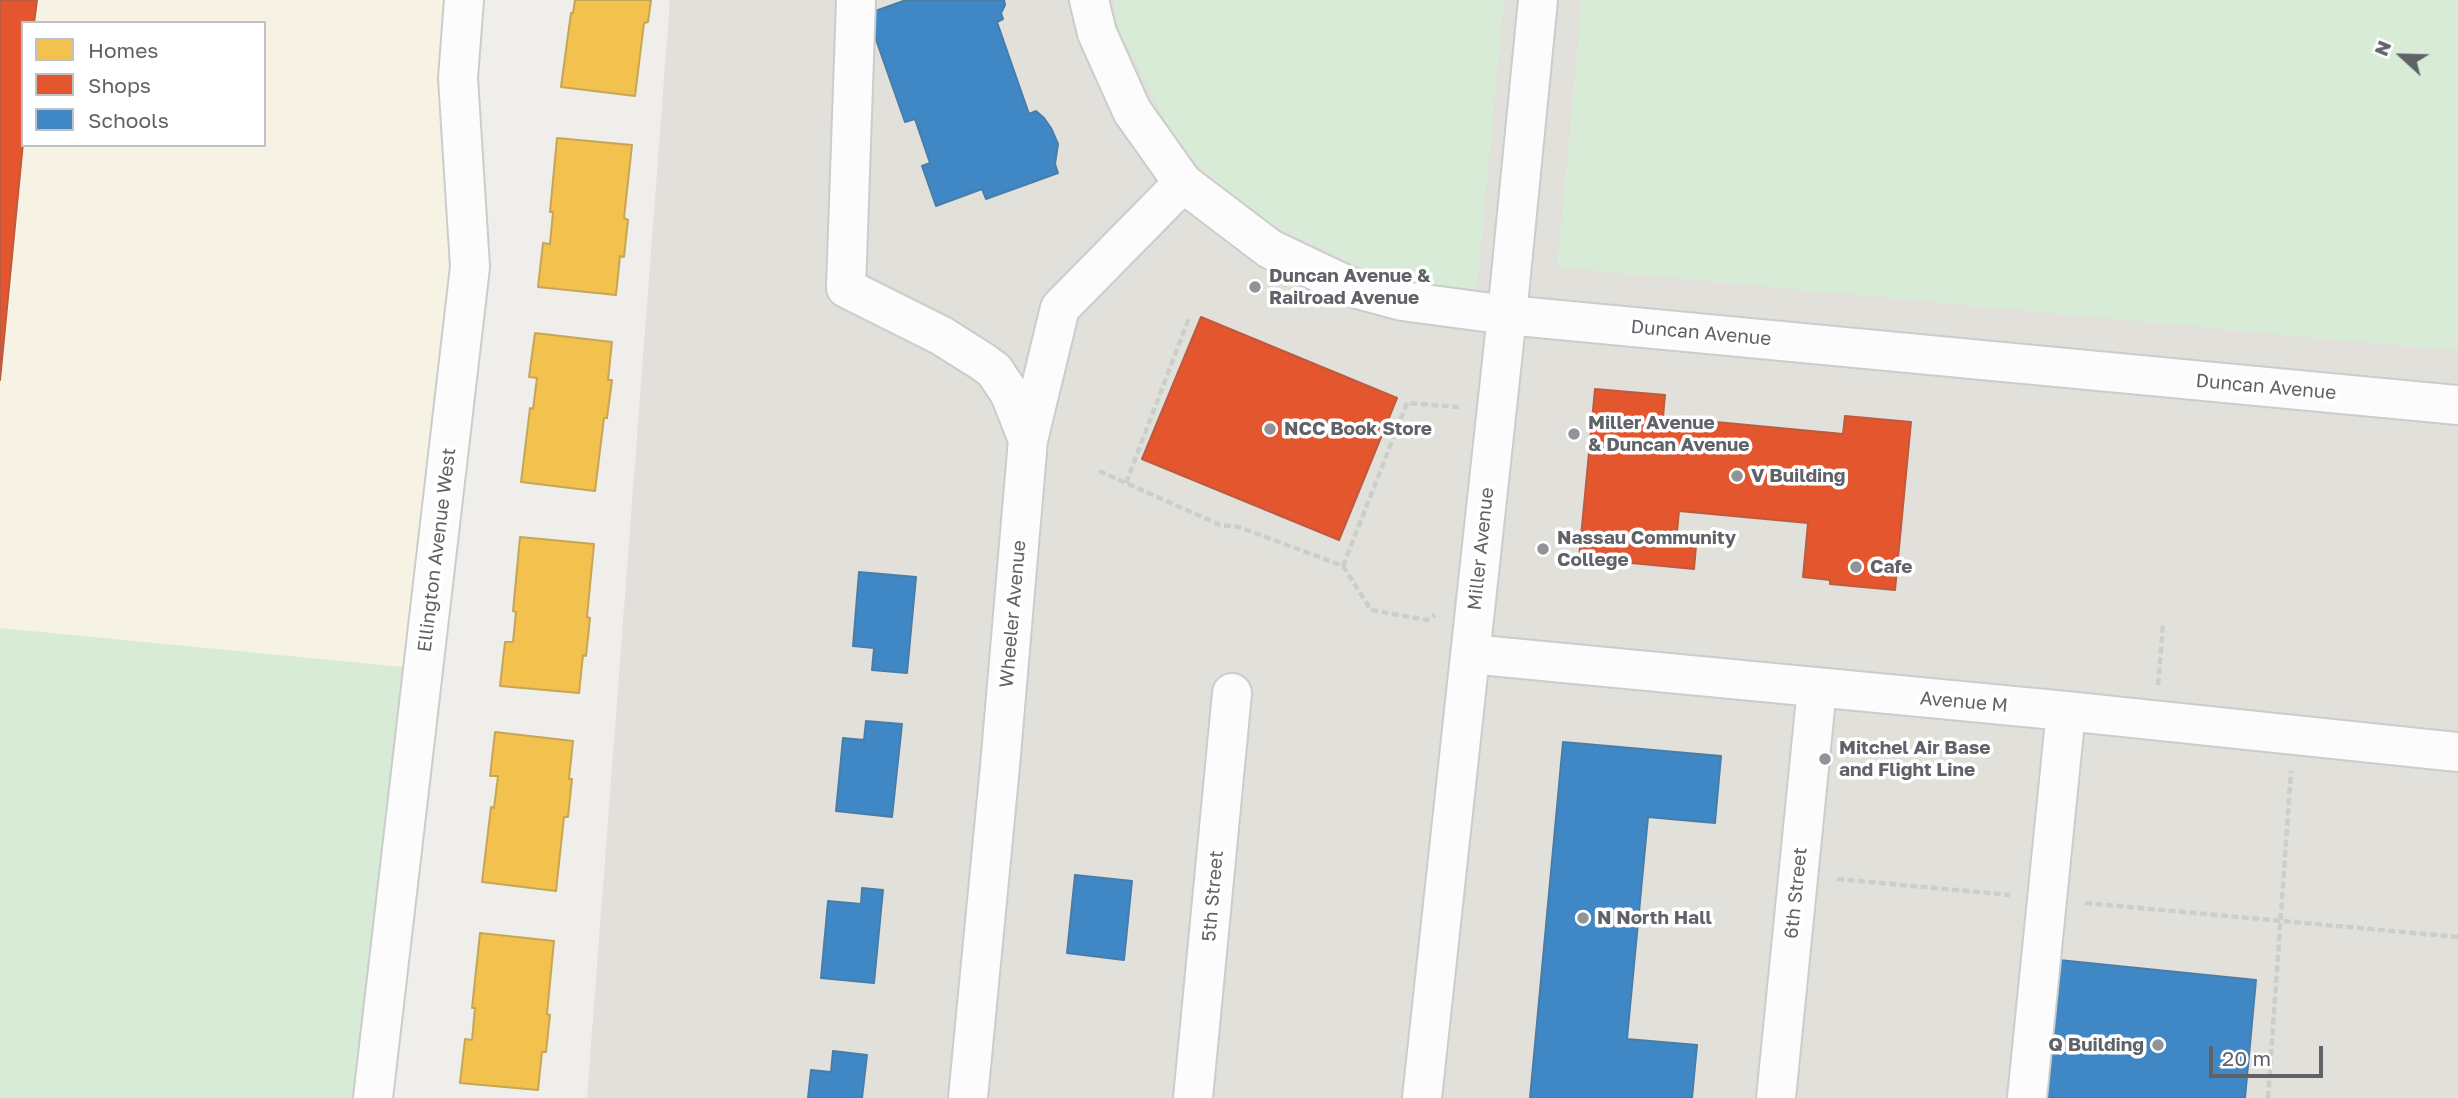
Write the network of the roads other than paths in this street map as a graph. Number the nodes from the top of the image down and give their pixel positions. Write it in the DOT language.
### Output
graph roads {
  1 [pos="464,0"];
  2 [pos="856,0"];
  3 [pos="1089,0"];
  4 [pos="1538,0"];
  5 [pos="1183,183"];
  6 [pos="1507,315"];
  7 [pos="2458,405"];
  8 [pos="1028,440"];
  9 [pos="1470,654"];
  10 [pos="1817,688"];
  11 [pos="1232,694"];
  12 [pos="2066,711"];
  13 [pos="2458,752"];
  14 [pos="373,1098"];
  15 [pos="968,1098"];
  16 [pos="1193,1098"];
  17 [pos="1422,1098"];
  18 [pos="1776,1098"];
  19 [pos="2027,1098"];
  1 -- 14 [label="street, Ellington Avenue West"];
  2 -- 8 [label="street"];
  3 -- 5 [label="street, Duncan Avenue"];
  4 -- 6 [label="street, Miller Avenue"];
  5 -- 6 [label="street, Duncan Avenue"];
  5 -- 8 [label="street, Wheeler Avenue"];
  6 -- 7 [label="street, Duncan Avenue"];
  6 -- 9 [label="street, Miller Avenue"];
  8 -- 15 [label="street, Wheeler Avenue"];
  9 -- 10 [label="street, Avenue M"];
  9 -- 17 [label="street, Miller Avenue"];
  10 -- 12 [label="street, Avenue M"];
  10 -- 18 [label="street, 6th Street"];
  11 -- 16 [label="street, 5th Street"];
  12 -- 13 [label="street, Avenue M"];
  12 -- 19 [label="street"];
}
